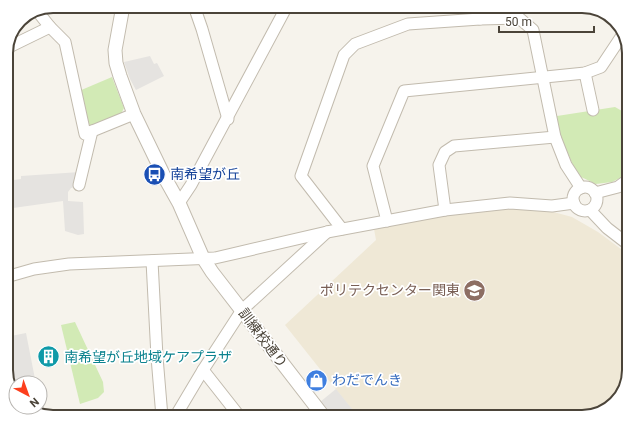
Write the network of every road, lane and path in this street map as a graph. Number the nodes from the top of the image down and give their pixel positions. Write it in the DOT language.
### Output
graph roads {
  1 [pos="121,13"];
  2 [pos="196,13"];
  3 [pos="283,13"];
  4 [pos="478,13"];
  5 [pos="40,15"];
  6 [pos="480,19"];
  7 [pos="50,27"];
  8 [pos="620,39"];
  9 [pos="14,45"];
  10 [pos="585,73"];
  11 [pos="544,78"];
  12 [pos="592,110"];
  13 [pos="134,114"];
  14 [pos="228,118"];
  15 [pos="92,131"];
  16 [pos="555,137"];
  17 [pos="622,184"];
  18 [pos="79,185"];
  19 [pos="581,188"];
  20 [pos="595,193"];
  21 [pos="179,203"];
  22 [pos="574,203"];
  23 [pos="445,210"];
  24 [pos="590,210"];
  25 [pos="387,221"];
  26 [pos="342,230"];
  27 [pos="327,232"];
  28 [pos="622,240"];
  29 [pos="203,258"];
  30 [pos="152,261"];
  31 [pos="13,275"];
  32 [pos="242,310"];
  33 [pos="204,370"];
  34 [pos="161,410"];
  35 [pos="179,410"];
  36 [pos="235,410"];
  37 [pos="317,410"];
  1 -- 13 [label="street, 訓練校通り"];
  2 -- 14 [label="street"];
  3 -- 14 [label="street"];
  4 -- 6 [label="street"];
  5 -- 7 [label="street"];
  6 -- 11 [label="street"];
  6 -- 26 [label="street"];
  7 -- 9 [label="street"];
  7 -- 15 [label="street"];
  8 -- 10 [label="street"];
  10 -- 11 [label="street"];
  10 -- 12 [label="street"];
  11 -- 16 [label="street"];
  11 -- 25 [label="street"];
  13 -- 15 [label="street"];
  13 -- 21 [label="street, 訓練校通り"];
  14 -- 21 [label="street"];
  15 -- 18 [label="street"];
  16 -- 19 [label="street"];
  16 -- 23 [label="street"];
  17 -- 20 [label="street"];
  19 -- 20 [label="street"];
  19 -- 22 [label="street"];
  20 -- 24 [label="street"];
  21 -- 29 [label="street, 訓練校通り"];
  22 -- 23 [label="street"];
  22 -- 24 [label="street"];
  23 -- 25 [label="street"];
  24 -- 28 [label="street"];
  25 -- 26 [label="street"];
  26 -- 27 [label="street"];
  27 -- 29 [label="street"];
  27 -- 32 [label="street"];
  29 -- 30 [label="street"];
  29 -- 32 [label="street, 訓練校通り"];
  30 -- 31 [label="street"];
  30 -- 34 [label="street"];
  32 -- 33 [label="street"];
  32 -- 37 [label="street, 訓練校通り"];
  33 -- 35 [label="street"];
  33 -- 36 [label="street"];
}
